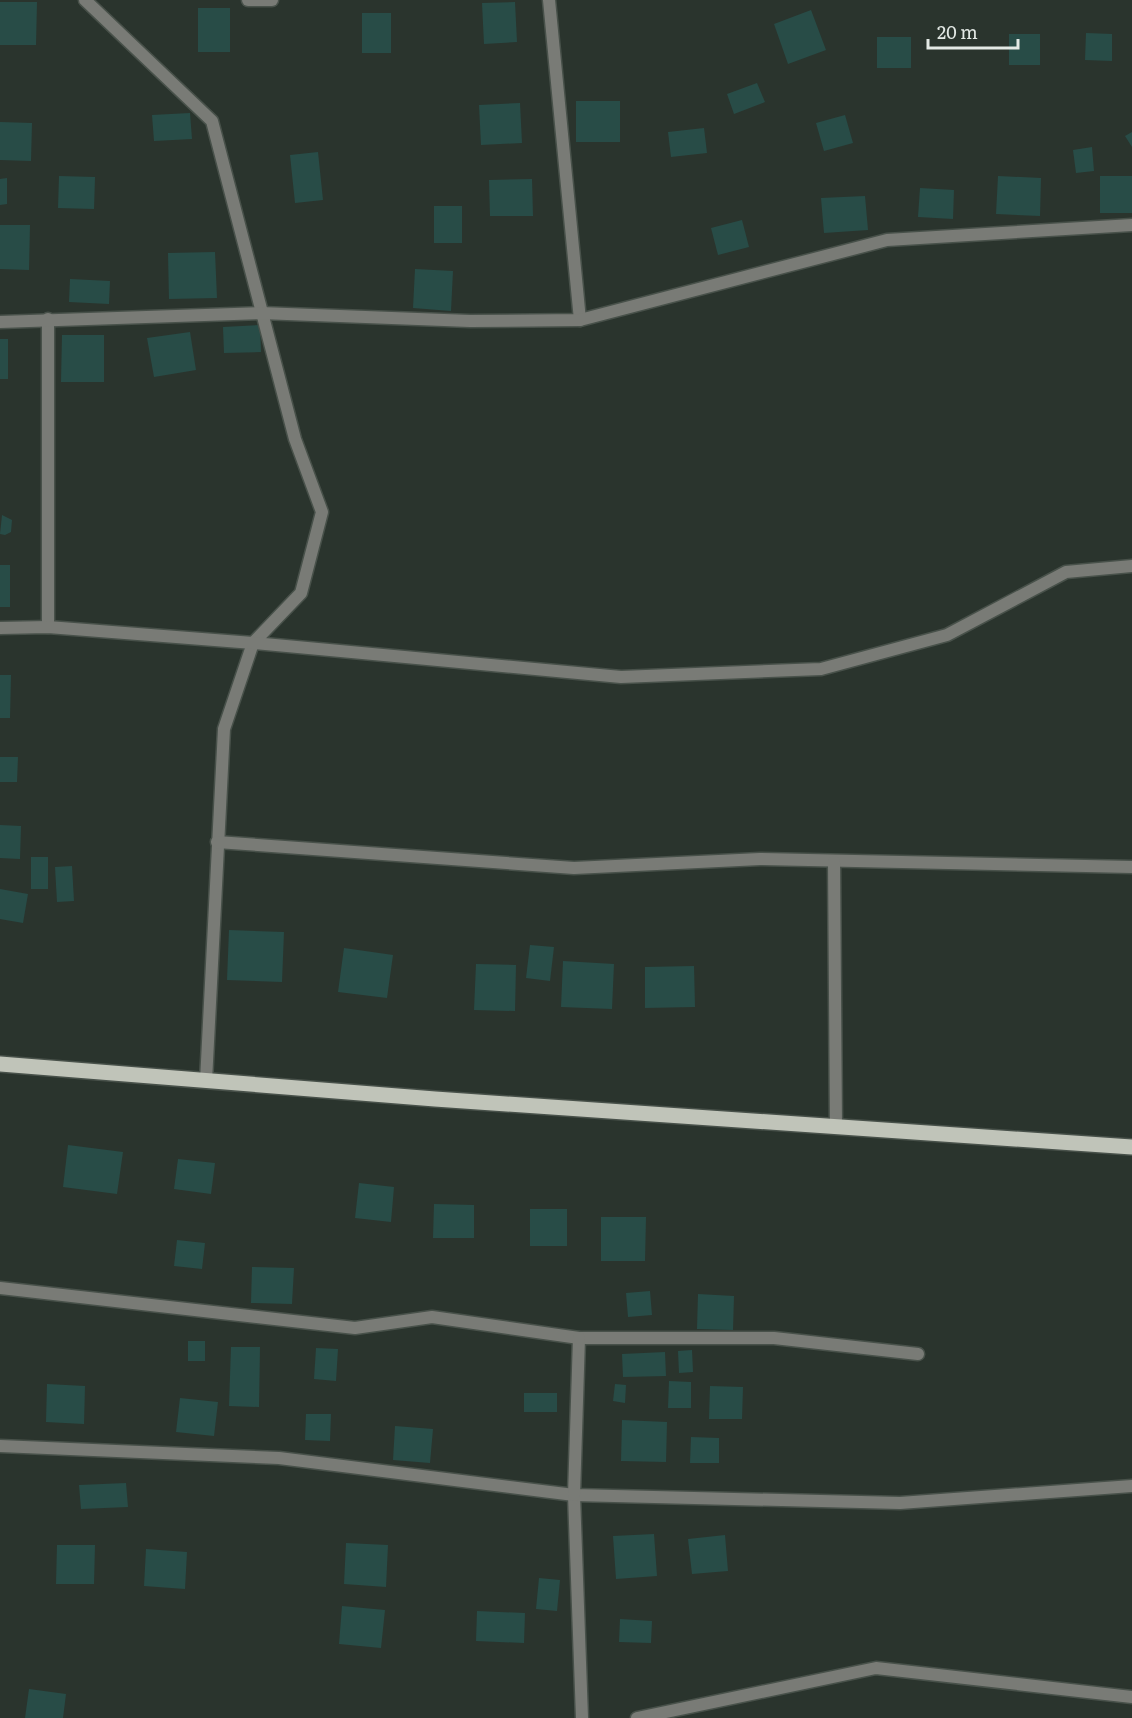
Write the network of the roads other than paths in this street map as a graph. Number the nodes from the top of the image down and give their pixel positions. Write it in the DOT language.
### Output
graph roads {
  1 [pos="85,0"];
  2 [pos="248,0"];
  3 [pos="272,0"];
  4 [pos="549,0"];
  5 [pos="1132,225"];
  6 [pos="261,313"];
  7 [pos="48,319"];
  8 [pos="580,320"];
  9 [pos="0,322"];
  10 [pos="1132,566"];
  11 [pos="48,627"];
  12 [pos="0,628"];
  13 [pos="253,643"];
  14 [pos="217,842"];
  15 [pos="834,862"];
  16 [pos="1132,867"];
  17 [pos="0,1064"];
  18 [pos="206,1081"];
  19 [pos="836,1127"];
  20 [pos="1132,1150"];
  21 [pos="0,1288"];
  22 [pos="579,1338"];
  23 [pos="918,1354"];
  24 [pos="0,1446"];
  25 [pos="1132,1485"];
  26 [pos="573,1495"];
  27 [pos="1132,1697"];
  28 [pos="582,1718"];
  29 [pos="637,1718"];
  1 -- 6 [label="street"];
  2 -- 3 [label="street"];
  4 -- 8 [label="street"];
  5 -- 8 [label="street"];
  6 -- 7 [label="street"];
  6 -- 8 [label="street"];
  6 -- 13 [label="street"];
  7 -- 9 [label="street"];
  7 -- 11 [label="street"];
  10 -- 13 [label="street"];
  11 -- 12 [label="street"];
  11 -- 13 [label="street"];
  13 -- 14 [label="street"];
  14 -- 15 [label="street"];
  14 -- 18 [label="street"];
  15 -- 16 [label="street"];
  15 -- 19 [label="street"];
  17 -- 18 [label="main road"];
  18 -- 19 [label="main road"];
  19 -- 20 [label="main road"];
  21 -- 22 [label="street"];
  22 -- 23 [label="street"];
  22 -- 26 [label="street"];
  24 -- 26 [label="street"];
  25 -- 26 [label="street"];
  26 -- 28 [label="street"];
  27 -- 29 [label="street"];
}
